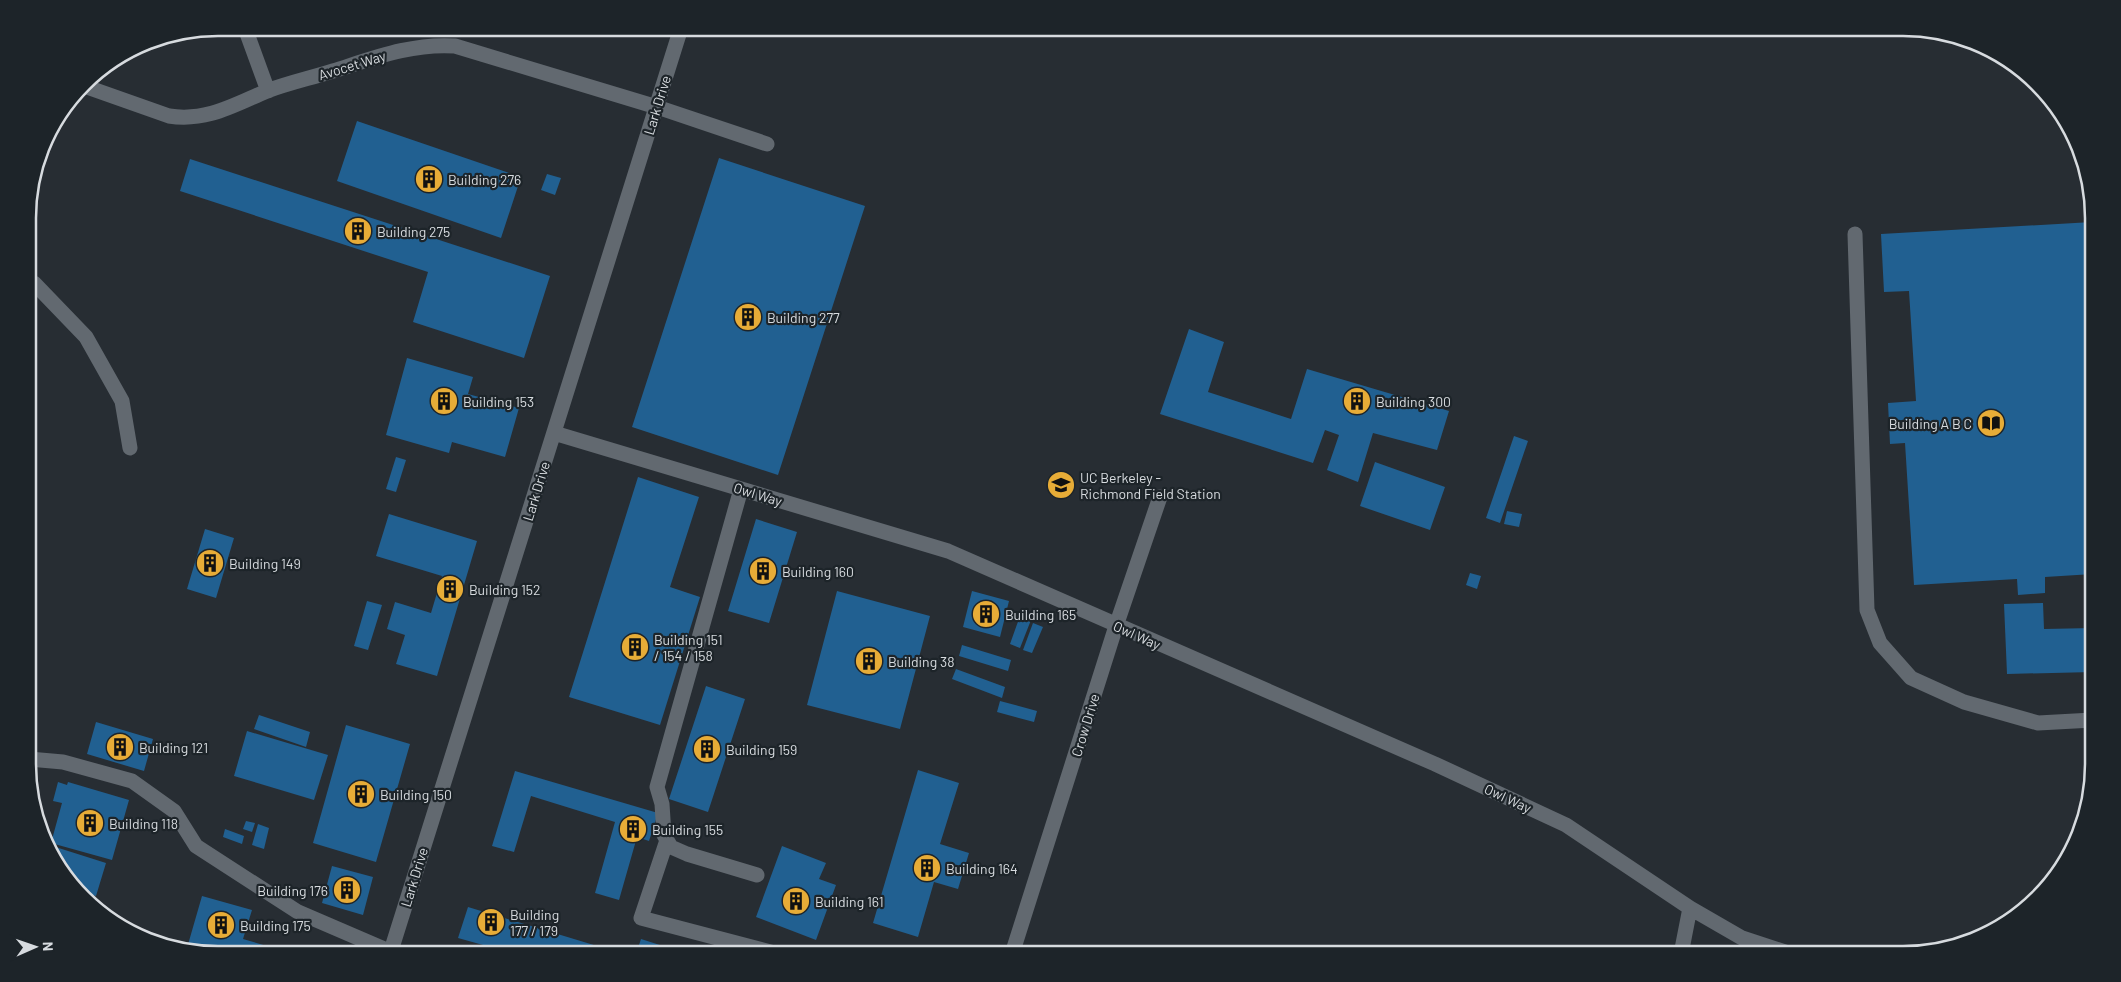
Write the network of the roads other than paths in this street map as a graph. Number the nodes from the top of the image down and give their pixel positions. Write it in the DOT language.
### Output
graph roads {
  1 [pos="248,36"];
  2 [pos="679,36"];
  3 [pos="91,89"];
  4 [pos="268,91"];
  5 [pos="657,107"];
  6 [pos="767,144"];
  7 [pos="1855,234"];
  8 [pos="36,285"];
  9 [pos="554,434"];
  10 [pos="130,448"];
  11 [pos="741,490"];
  12 [pos="1160,497"];
  13 [pos="1116,626"];
  14 [pos="2085,720"];
  15 [pos="36,760"];
  16 [pos="667,840"];
  17 [pos="757,875"];
  18 [pos="1690,908"];
  19 [pos="372,946"];
  20 [pos="393,946"];
  21 [pos="747,946"];
  22 [pos="1015,946"];
  23 [pos="1683,946"];
  24 [pos="1766,946"];
  1 -- 4 [label="street"];
  2 -- 5 [label="street, Lark Drive"];
  3 -- 4 [label="street, Avocet Way"];
  4 -- 5 [label="street, Avocet Way"];
  5 -- 6 [label="street, Avocet Way"];
  5 -- 9 [label="street, Lark Drive"];
  7 -- 14 [label="street"];
  8 -- 10 [label="street"];
  9 -- 11 [label="street, Owl Way"];
  9 -- 20 [label="street, Lark Drive"];
  11 -- 13 [label="street, Owl Way"];
  11 -- 16 [label="street"];
  12 -- 13 [label="street, Crow Drive"];
  13 -- 18 [label="street, Owl Way"];
  13 -- 22 [label="street, Crow Drive"];
  15 -- 19 [label="street"];
  16 -- 17 [label="street"];
  16 -- 21 [label="street"];
  18 -- 23 [label="street"];
  18 -- 24 [label="street, Owl Way"];
}
